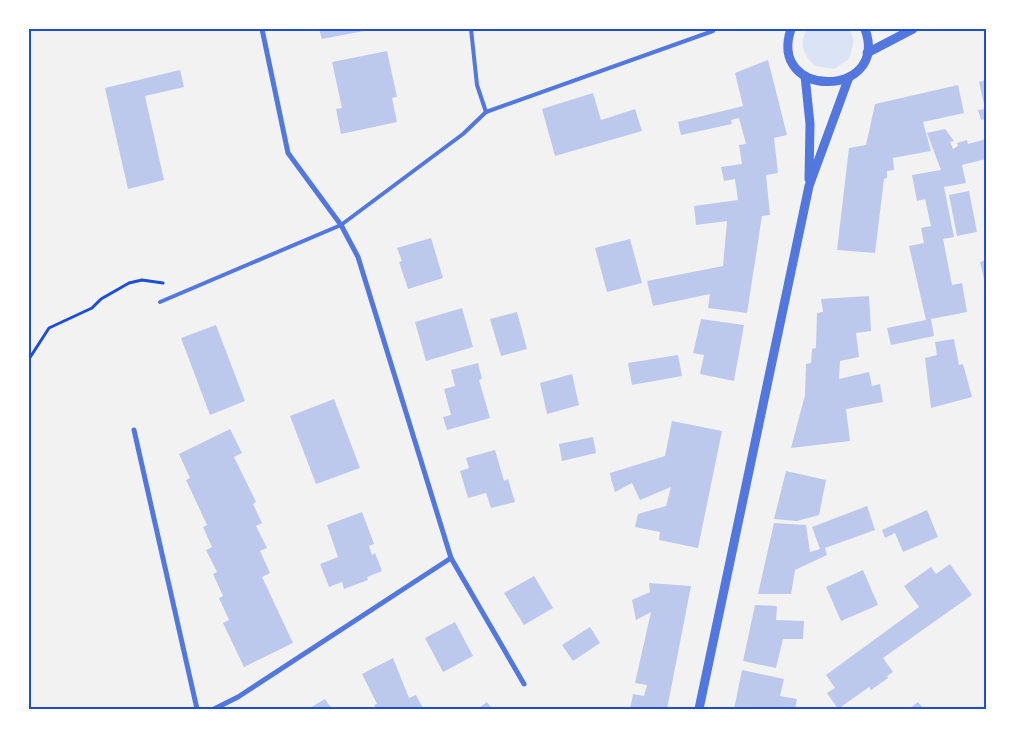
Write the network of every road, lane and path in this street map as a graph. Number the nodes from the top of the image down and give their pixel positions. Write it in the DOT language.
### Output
graph roads {
  1 [pos="262,29"];
  2 [pos="471,29"];
  3 [pos="865,29"];
  4 [pos="913,29"];
  5 [pos="713,30"];
  6 [pos="788,31"];
  7 [pos="867,53"];
  8 [pos="805,76"];
  9 [pos="849,77"];
  10 [pos="486,112"];
  11 [pos="809,186"];
  12 [pos="341,226"];
  13 [pos="178,294"];
  14 [pos="160,302"];
  15 [pos="29,359"];
  16 [pos="134,430"];
  17 [pos="451,558"];
  18 [pos="524,684"];
  19 [pos="197,709"];
  20 [pos="214,709"];
  21 [pos="699,709"];
  1 -- 12 [label="street"];
  2 -- 10 [label="lane"];
  3 -- 7 [label="street"];
  4 -- 7 [label="street"];
  5 -- 10 [label="lane"];
  6 -- 8 [label="street"];
  7 -- 9 [label="street"];
  8 -- 9 [label="street"];
  8 -- 11 [label="street"];
  9 -- 11 [label="street"];
  10 -- 12 [label="lane"];
  11 -- 21 [label="street"];
  12 -- 13 [label="lane"];
  12 -- 17 [label="street"];
  13 -- 14 [label="lane"];
  13 -- 15 [label="path"];
  16 -- 19 [label="street"];
  17 -- 18 [label="street"];
  17 -- 20 [label="street"];
}
